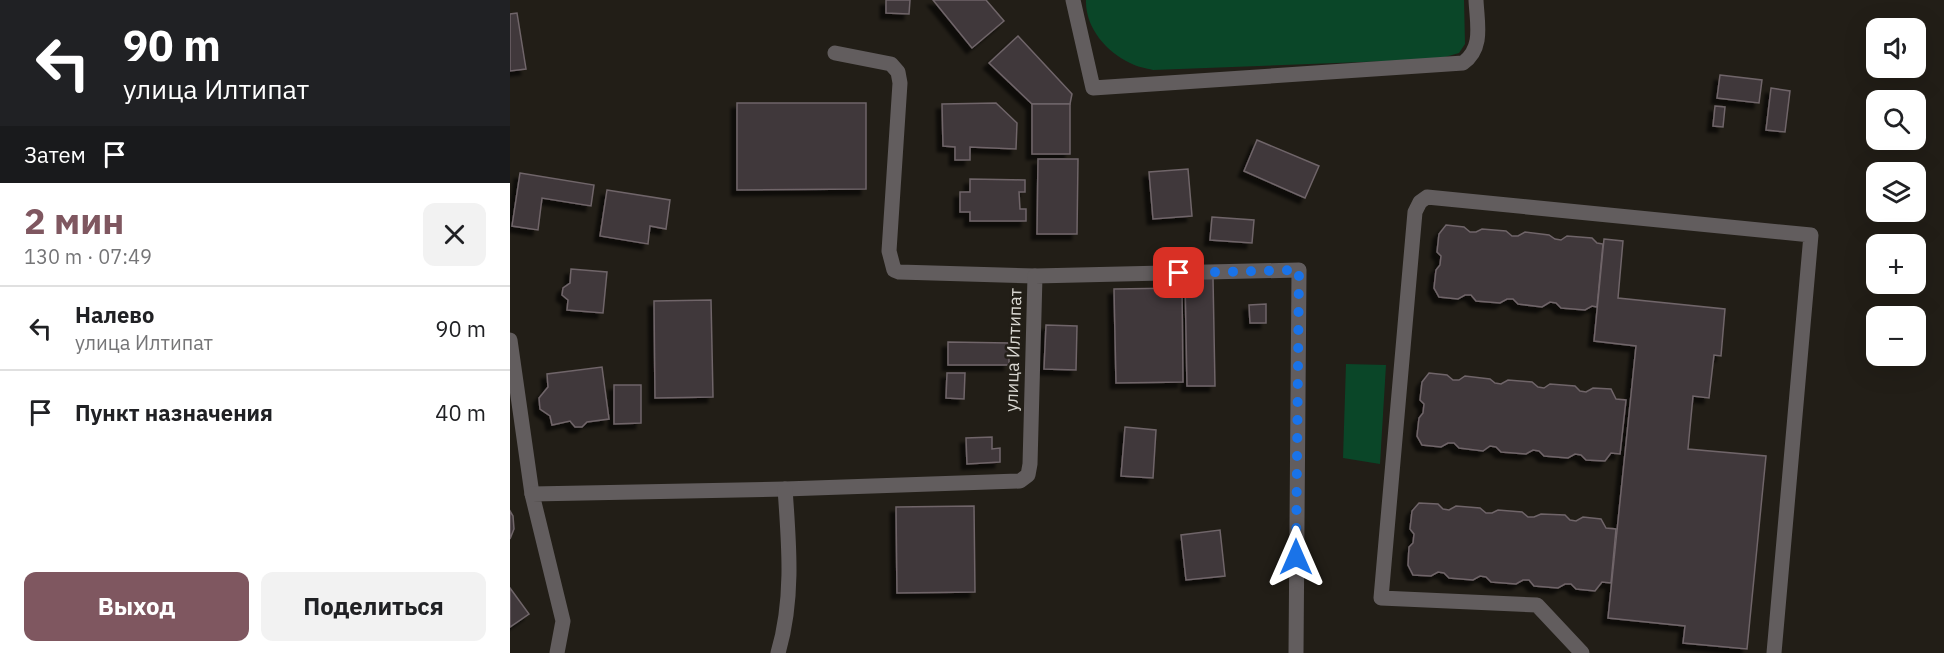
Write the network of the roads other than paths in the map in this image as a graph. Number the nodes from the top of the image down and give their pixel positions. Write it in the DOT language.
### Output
graph roads {
  1 [pos="1073,0"];
  2 [pos="1476,0"];
  3 [pos="835,53"];
  4 [pos="1035,276"];
  5 [pos="510,340"];
  6 [pos="785,489"];
  7 [pos="537,494"];
  8 [pos="557,653"];
  9 [pos="778,653"];
  10 [pos="1296,653"];
  11 [pos="1582,653"];
  12 [pos="1774,653"];
  1 -- 2 [label="street"];
  3 -- 4 [label="street"];
  4 -- 6 [label="street, улица Илтипат"];
  4 -- 10 [label="street, улица Илтипат"];
  5 -- 7 [label="street"];
  6 -- 7 [label="street, улица Илтипат"];
  6 -- 9 [label="street"];
  7 -- 8 [label="street"];
  11 -- 12 [label="street"];
}
